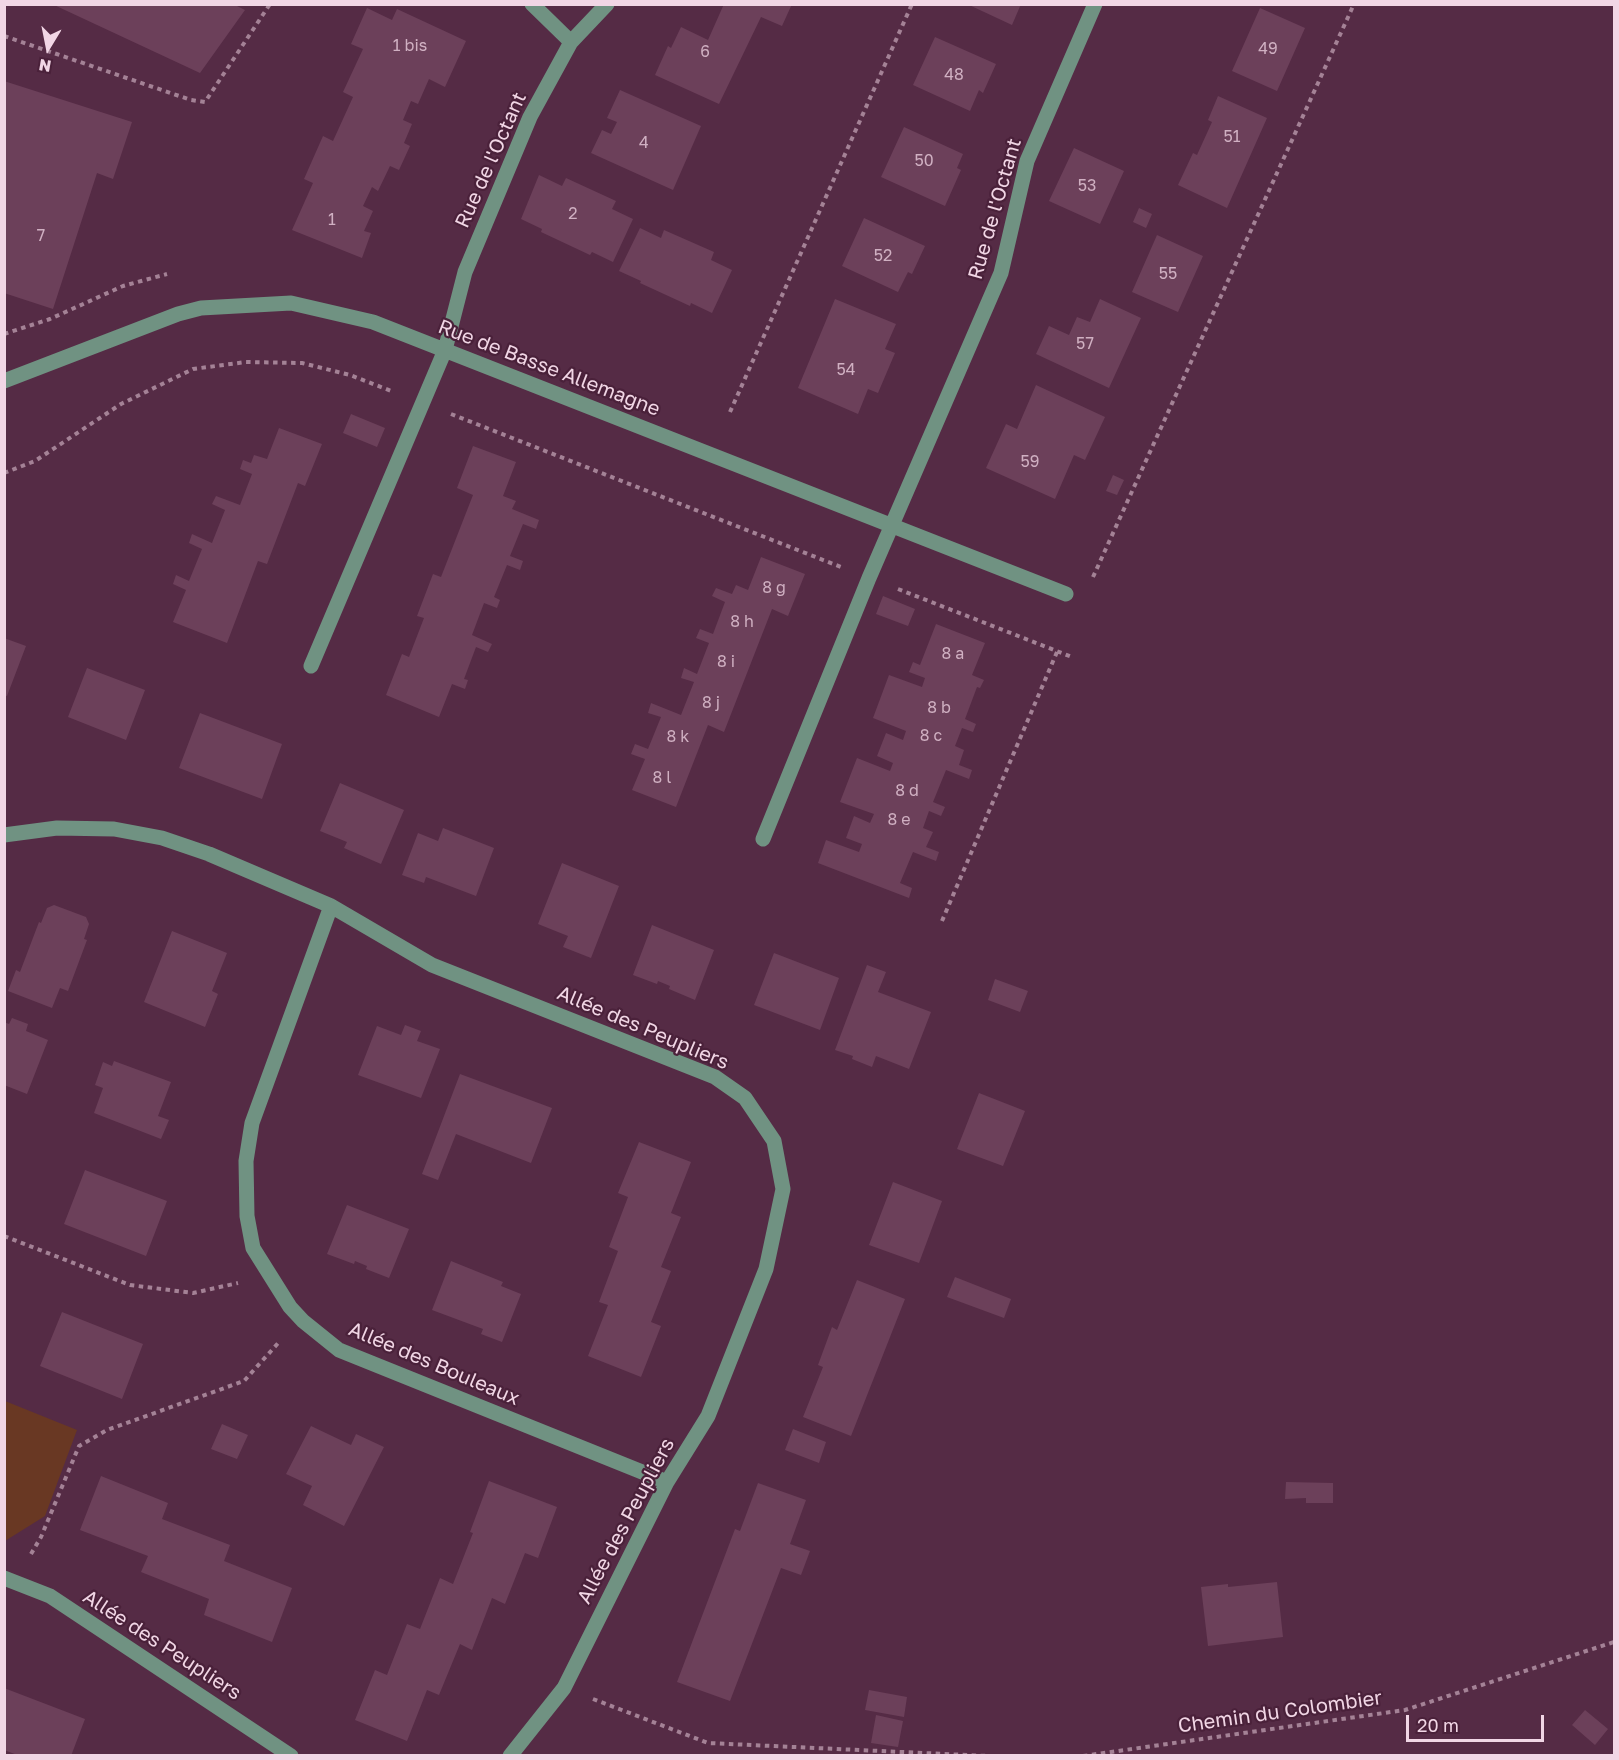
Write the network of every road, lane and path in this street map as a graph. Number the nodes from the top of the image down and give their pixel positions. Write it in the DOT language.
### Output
graph roads {
  1 [pos="270,4"];
  2 [pos="532,4"];
  3 [pos="607,4"];
  4 [pos="912,4"];
  5 [pos="1095,4"];
  6 [pos="1354,4"];
  7 [pos="4,36"];
  8 [pos="571,42"];
  9 [pos="167,274"];
  10 [pos="4,334"];
  11 [pos="445,350"];
  12 [pos="4,381"];
  13 [pos="422,403"];
  14 [pos="730,412"];
  15 [pos="4,473"];
  16 [pos="893,526"];
  17 [pos="869,578"];
  18 [pos="1066,594"];
  19 [pos="1057,652"];
  20 [pos="1072,657"];
  21 [pos="311,666"];
  22 [pos="4,835"];
  23 [pos="764,839"];
  24 [pos="331,906"];
  25 [pos="942,921"];
  26 [pos="4,1236"];
  27 [pos="272,1278"];
  28 [pos="303,1321"];
  29 [pos="667,1482"];
  30 [pos="9,1580"];
  31 [pos="1614,1642"];
  32 [pos="564,1688"];
  33 [pos="291,1755"];
  34 [pos="510,1755"];
  35 [pos="988,1755"];
  36 [pos="1083,1755"];
  1 -- 7 [label="path"];
  2 -- 8 [label="street"];
  3 -- 8 [label="street, Rue de l'Octant"];
  4 -- 14 [label="path"];
  5 -- 16 [label="street, Rue de l'Octant"];
  6 -- 18 [label="path"];
  8 -- 11 [label="street, Rue de l'Octant"];
  9 -- 10 [label="path"];
  11 -- 12 [label="street, Rue de Basse Allemagne"];
  11 -- 13 [label="street, Rue de l'Octant"];
  11 -- 16 [label="street, Rue de Basse Allemagne"];
  13 -- 15 [label="path"];
  13 -- 17 [label="path"];
  13 -- 21 [label="street, Rue de l'Octant"];
  16 -- 17 [label="street, Rue de l'Octant"];
  16 -- 18 [label="street, Rue de Basse Allemagne"];
  17 -- 19 [label="path"];
  17 -- 23 [label="street, Rue de l'Octant"];
  19 -- 20 [label="path"];
  19 -- 25 [label="path"];
  22 -- 24 [label="street, Allée des Peupliers"];
  24 -- 27 [label="street, Allée des Bouleaux"];
  24 -- 29 [label="street, Allée des Peupliers"];
  26 -- 27 [label="path"];
  27 -- 28 [label="street, Allée des Bouleaux"];
  28 -- 29 [label="street, Allée des Bouleaux"];
  28 -- 30 [label="path"];
  29 -- 32 [label="street, Allée des Peupliers"];
  30 -- 33 [label="street, Allée des Peupliers"];
  31 -- 36 [label="path, Chemin du Colombier"];
  32 -- 34 [label="street, Allée des Peupliers"];
  32 -- 35 [label="path"];
}
